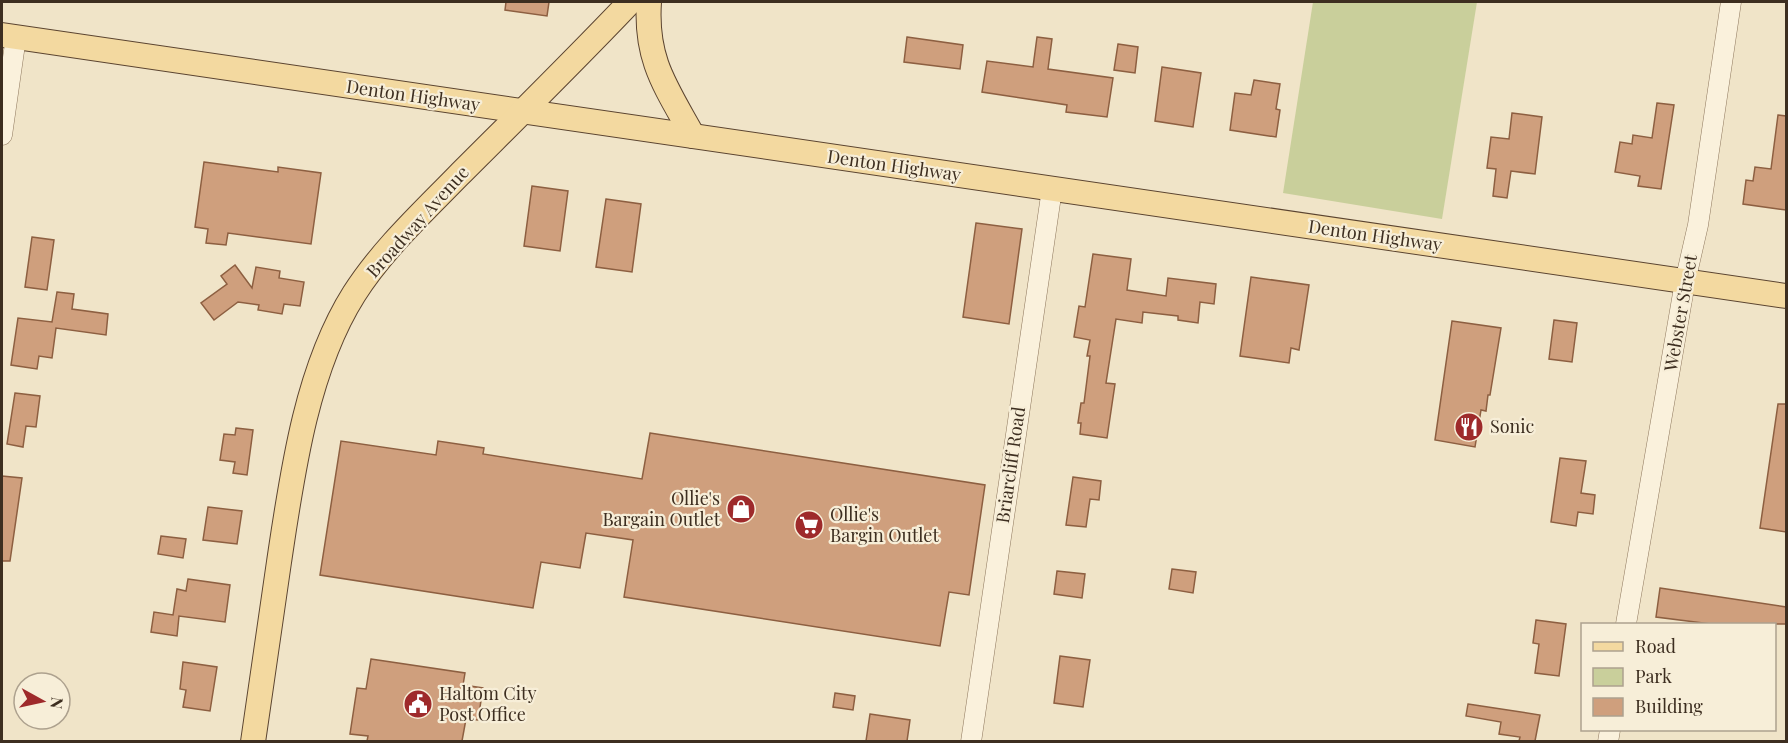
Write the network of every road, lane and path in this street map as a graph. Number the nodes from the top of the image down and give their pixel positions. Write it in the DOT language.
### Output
graph roads {
  1 [pos="630,2"];
  2 [pos="649,2"];
  3 [pos="1731,2"];
  4 [pos="9,36"];
  5 [pos="521,111"];
  6 [pos="2,135"];
  7 [pos="693,136"];
  8 [pos="1052,189"];
  9 [pos="1685,282"];
  10 [pos="1786,296"];
  11 [pos="1626,623"];
  12 [pos="253,741"];
  13 [pos="971,741"];
  1 -- 5 [label="main road, Broadway Avenue"];
  2 -- 7 [label="main road"];
  3 -- 9 [label="street, Webster Street"];
  4 -- 5 [label="main road, Denton Highway"];
  4 -- 6 [label="street"];
  5 -- 7 [label="main road, Denton Highway"];
  5 -- 12 [label="main road, Broadway Avenue"];
  7 -- 8 [label="main road, Denton Highway"];
  8 -- 9 [label="main road, Denton Highway"];
  8 -- 13 [label="street, Briarcliff Road"];
  9 -- 10 [label="main road, Denton Highway"];
  9 -- 11 [label="street, Webster Street"];
}
